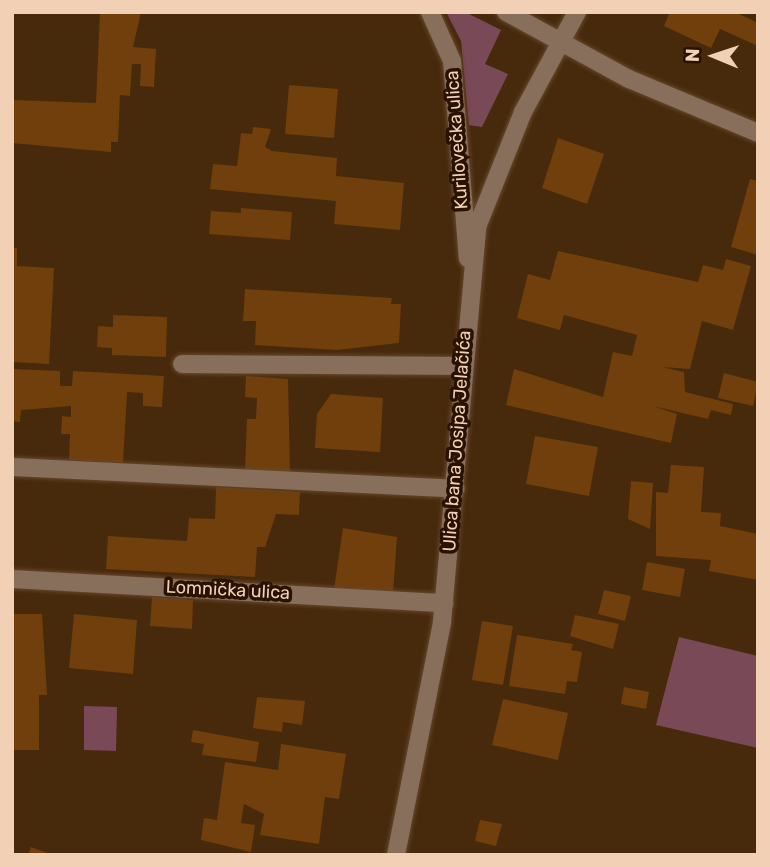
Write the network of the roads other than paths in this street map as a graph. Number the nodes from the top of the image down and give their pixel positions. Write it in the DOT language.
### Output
graph roads {
  1 [pos="430,12"];
  2 [pos="506,12"];
  3 [pos="577,12"];
  4 [pos="565,43"];
  5 [pos="758,133"];
  6 [pos="470,273"];
  7 [pos="182,365"];
  8 [pos="464,366"];
  9 [pos="12,467"];
  10 [pos="455,489"];
  11 [pos="12,579"];
  12 [pos="444,603"];
  13 [pos="396,855"];
  1 -- 6 [label="street, Kurilovečka ulica"];
  2 -- 4 [label="street"];
  3 -- 4 [label="street, Ulica bana Josipa Jelačića"];
  4 -- 5 [label="street"];
  4 -- 6 [label="street, Ulica bana Josipa Jelačića"];
  6 -- 8 [label="street, Ulica bana Josipa Jelačića"];
  7 -- 8 [label="street"];
  8 -- 10 [label="street, Ulica bana Josipa Jelačića"];
  9 -- 10 [label="street"];
  10 -- 12 [label="street, Ulica bana Josipa Jelačića"];
  11 -- 12 [label="street, Lomnička ulica"];
  12 -- 13 [label="street, Ulica bana Josipa Jelačića"];
}
